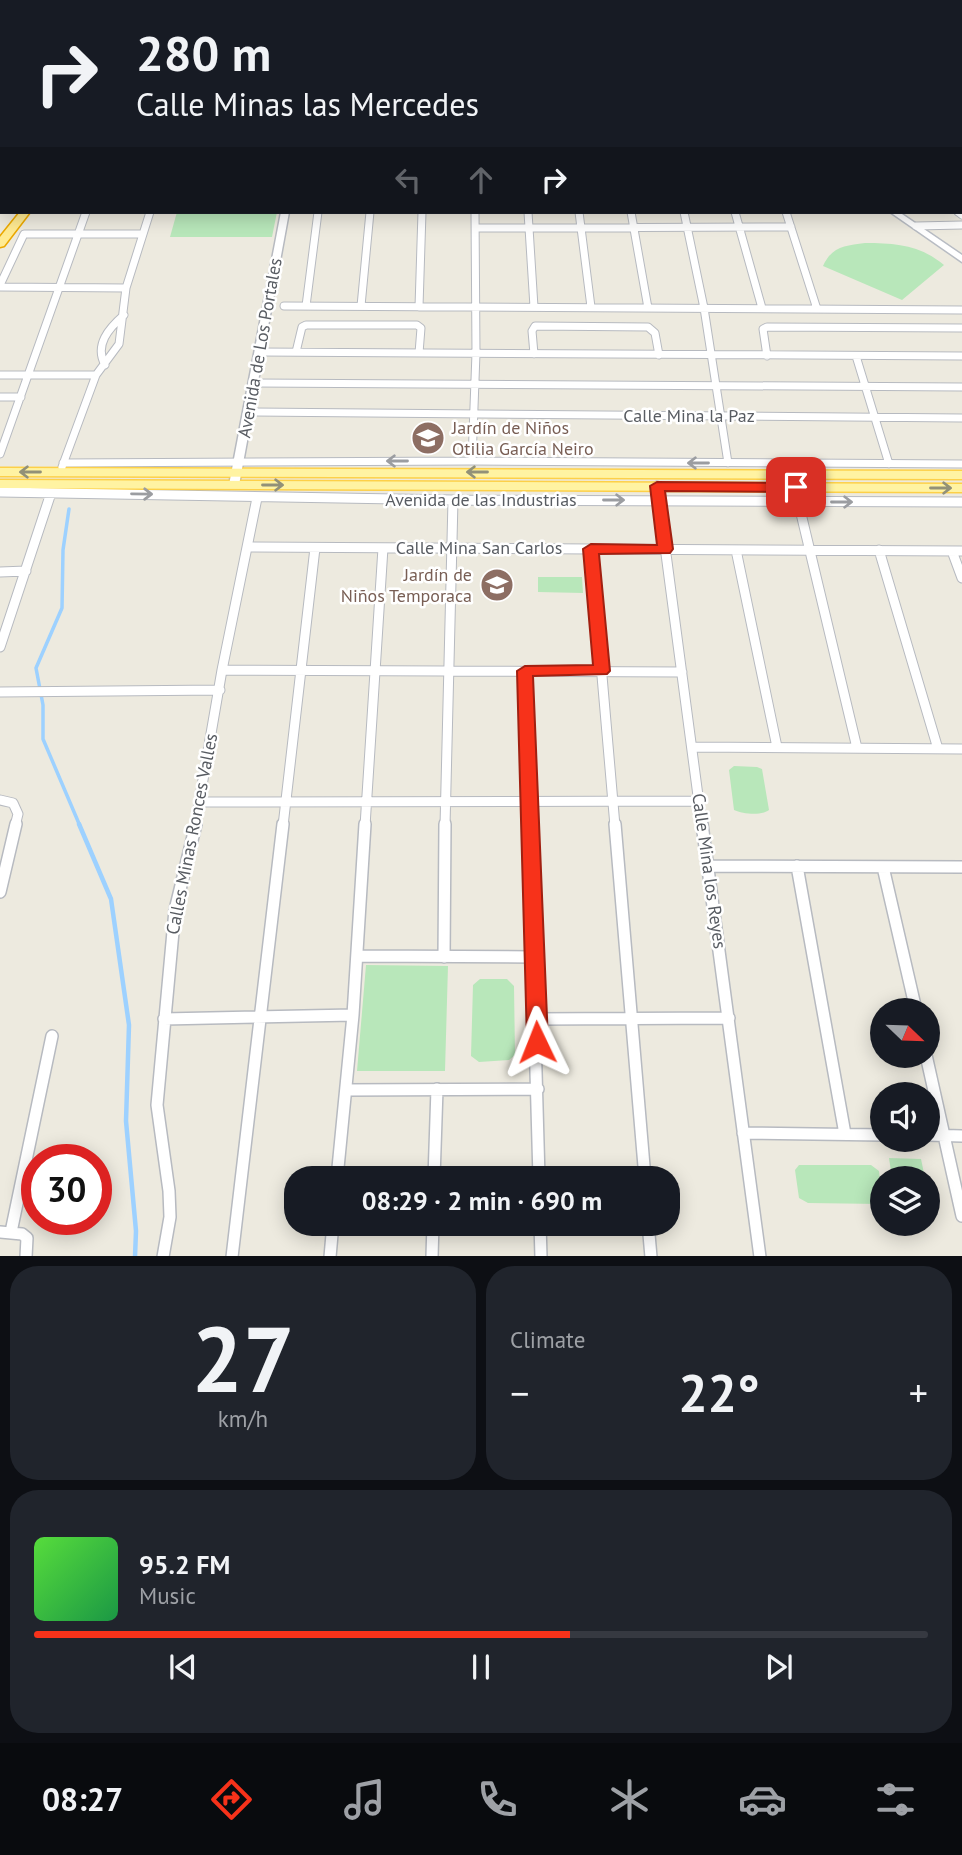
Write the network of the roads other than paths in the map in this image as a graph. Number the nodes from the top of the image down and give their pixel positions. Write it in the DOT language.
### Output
graph roads {
  1 [pos="13,214"];
  2 [pos="23,214"];
  3 [pos="85,214"];
  4 [pos="149,214"];
  5 [pos="285,214"];
  6 [pos="318,214"];
  7 [pos="370,214"];
  8 [pos="422,214"];
  9 [pos="475,214"];
  10 [pos="528,214"];
  11 [pos="580,214"];
  12 [pos="631,214"];
  13 [pos="684,214"];
  14 [pos="735,214"];
  15 [pos="787,214"];
  16 [pos="897,214"];
  17 [pos="962,225"];
  18 [pos="916,226"];
  19 [pos="583,227"];
  20 [pos="634,227"];
  21 [pos="687,227"];
  22 [pos="738,227"];
  23 [pos="791,227"];
  24 [pos="475,228"];
  25 [pos="528,228"];
  26 [pos="0,232"];
  27 [pos="78,233"];
  28 [pos="143,234"];
  29 [pos="0,244"];
  30 [pos="962,259"];
  31 [pos="0,286"];
  32 [pos="60,288"];
  33 [pos="126,288"];
  34 [pos="284,306"];
  35 [pos="306,306"];
  36 [pos="361,306"];
  37 [pos="419,307"];
  38 [pos="477,307"];
  39 [pos="534,307"];
  40 [pos="591,307"];
  41 [pos="648,308"];
  42 [pos="762,308"];
  43 [pos="704,309"];
  44 [pos="817,309"];
  45 [pos="962,310"];
  46 [pos="124,315"];
  47 [pos="962,328"];
  48 [pos="259,352"];
  49 [pos="296,352"];
  50 [pos="419,353"];
  51 [pos="476,353"];
  52 [pos="534,354"];
  53 [pos="659,355"];
  54 [pos="711,355"];
  55 [pos="767,356"];
  56 [pos="856,356"];
  57 [pos="962,356"];
  58 [pos="105,365"];
  59 [pos="0,375"];
  60 [pos="30,375"];
  61 [pos="96,376"];
  62 [pos="253,383"];
  63 [pos="475,384"];
  64 [pos="715,386"];
  65 [pos="866,387"];
  66 [pos="962,387"];
  67 [pos="0,397"];
  68 [pos="21,397"];
  69 [pos="248,412"];
  70 [pos="473,415"];
  71 [pos="720,416"];
  72 [pos="876,417"];
  73 [pos="962,418"];
  74 [pos="0,429"];
  75 [pos="9,429"];
  76 [pos="0,454"];
  77 [pos="472,461"];
  78 [pos="727,463"];
  79 [pos="889,464"];
  80 [pos="962,464"];
  81 [pos="238,466"];
  82 [pos="62,467"];
  83 [pos="0,472"];
  84 [pos="962,475"];
  85 [pos="0,484"];
  86 [pos="161,485"];
  87 [pos="234,485"];
  88 [pos="962,488"];
  89 [pos="0,492"];
  90 [pos="51,493"];
  91 [pos="657,493"];
  92 [pos="212,496"];
  93 [pos="257,498"];
  94 [pos="453,500"];
  95 [pos="798,501"];
  96 [pos="962,502"];
  97 [pos="248,547"];
  98 [pos="315,548"];
  99 [pos="383,548"];
  100 [pos="452,548"];
  101 [pos="591,549"];
  102 [pos="665,549"];
  103 [pos="736,550"];
  104 [pos="808,550"];
  105 [pos="879,550"];
  106 [pos="957,551"];
  107 [pos="26,571"];
  108 [pos="0,572"];
  109 [pos="962,578"];
  110 [pos="0,647"];
  111 [pos="222,670"];
  112 [pos="302,670"];
  113 [pos="373,670"];
  114 [pos="447,671"];
  115 [pos="525,671"];
  116 [pos="602,671"];
  117 [pos="682,672"];
  118 [pos="220,690"];
  119 [pos="0,692"];
  120 [pos="693,747"];
  121 [pos="777,747"];
  122 [pos="857,748"];
  123 [pos="938,749"];
  124 [pos="962,749"];
  125 [pos="4,800"];
  126 [pos="368,801"];
  127 [pos="446,801"];
  128 [pos="699,801"];
  129 [pos="201,802"];
  130 [pos="286,802"];
  131 [pos="530,802"];
  132 [pos="614,802"];
  133 [pos="709,866"];
  134 [pos="797,866"];
  135 [pos="962,866"];
  136 [pos="883,867"];
  137 [pos="0,892"];
  138 [pos="357,957"];
  139 [pos="444,957"];
  140 [pos="534,957"];
  141 [pos="913,998"];
  142 [pos="353,1015"];
  143 [pos="633,1017"];
  144 [pos="260,1018"];
  145 [pos="729,1018"];
  146 [pos="164,1019"];
  147 [pos="537,1019"];
  148 [pos="52,1036"];
  149 [pos="929,1068"];
  150 [pos="437,1089"];
  151 [pos="538,1089"];
  152 [pos="346,1090"];
  153 [pos="743,1133"];
  154 [pos="845,1134"];
  155 [pos="870,1135"];
  156 [pos="940,1135"];
  157 [pos="944,1135"];
  158 [pos="962,1136"];
  159 [pos="338,1166"];
  160 [pos="435,1166"];
  161 [pos="539,1166"];
  162 [pos="644,1166"];
  163 [pos="962,1216"];
  164 [pos="6,1232"];
  165 [pos="332,1236"];
  166 [pos="433,1236"];
  167 [pos="540,1236"];
  168 [pos="649,1236"];
  169 [pos="26,1256"];
  170 [pos="163,1256"];
  171 [pos="232,1256"];
  172 [pos="330,1256"];
  173 [pos="432,1256"];
  174 [pos="541,1256"];
  175 [pos="651,1256"];
  176 [pos="760,1256"];
  1 -- 26 [label="highway"];
  2 -- 29 [label="highway"];
  3 -- 27 [label="street"];
  4 -- 28 [label="street"];
  5 -- 48 [label="street, Avenida de Los Portales"];
  6 -- 35 [label="street"];
  7 -- 36 [label="street"];
  8 -- 37 [label="street"];
  9 -- 24 [label="street"];
  10 -- 25 [label="street"];
  11 -- 19 [label="street"];
  12 -- 20 [label="street"];
  13 -- 21 [label="street"];
  14 -- 22 [label="street"];
  15 -- 23 [label="street"];
  16 -- 18 [label="main road"];
  17 -- 18 [label="street"];
  18 -- 30 [label="main road"];
  19 -- 20 [label="street"];
  19 -- 25 [label="street"];
  19 -- 40 [label="street"];
  20 -- 21 [label="street"];
  20 -- 41 [label="street"];
  21 -- 22 [label="street"];
  21 -- 43 [label="street"];
  22 -- 23 [label="street"];
  22 -- 42 [label="street"];
  23 -- 44 [label="street"];
  24 -- 25 [label="street"];
  24 -- 38 [label="street"];
  25 -- 39 [label="street"];
  27 -- 28 [label="street"];
  27 -- 31 [label="street"];
  27 -- 32 [label="street"];
  28 -- 33 [label="street"];
  31 -- 32 [label="street"];
  32 -- 33 [label="street"];
  32 -- 60 [label="street"];
  33 -- 46 [label="street"];
  34 -- 35 [label="street"];
  35 -- 36 [label="street"];
  36 -- 37 [label="street"];
  37 -- 38 [label="street"];
  38 -- 39 [label="street"];
  38 -- 51 [label="street"];
  39 -- 40 [label="street"];
  40 -- 41 [label="street"];
  41 -- 43 [label="street"];
  42 -- 43 [label="street"];
  42 -- 44 [label="street"];
  43 -- 54 [label="street"];
  44 -- 45 [label="street"];
  46 -- 58 [label="street"];
  46 -- 58 [label="street"];
  47 -- 55 [label="street"];
  48 -- 49 [label="street"];
  48 -- 62 [label="street, Avenida de Los Portales"];
  49 -- 50 [label="street"];
  49 -- 50 [label="street"];
  50 -- 51 [label="street"];
  51 -- 52 [label="street"];
  51 -- 63 [label="street"];
  52 -- 53 [label="street"];
  52 -- 53 [label="street"];
  53 -- 54 [label="street"];
  54 -- 55 [label="street"];
  54 -- 64 [label="street"];
  55 -- 56 [label="street"];
  56 -- 57 [label="street"];
  56 -- 65 [label="street"];
  58 -- 61 [label="street"];
  59 -- 60 [label="street"];
  60 -- 61 [label="street"];
  60 -- 68 [label="street"];
  61 -- 82 [label="street"];
  62 -- 63 [label="street"];
  62 -- 69 [label="street, Avenida de Los Portales"];
  63 -- 64 [label="street"];
  63 -- 70 [label="street"];
  64 -- 65 [label="street"];
  64 -- 71 [label="street"];
  65 -- 66 [label="street"];
  65 -- 72 [label="street"];
  67 -- 68 [label="street"];
  68 -- 75 [label="street"];
  69 -- 70 [label="street, Calle Mina la Paz"];
  69 -- 81 [label="street, Avenida de Los Portales"];
  70 -- 71 [label="street, Calle Mina la Paz"];
  70 -- 77 [label="street"];
  71 -- 72 [label="street, Calle Mina la Paz"];
  71 -- 78 [label="street"];
  72 -- 73 [label="street, Calle Mina la Paz"];
  72 -- 79 [label="street"];
  74 -- 75 [label="street"];
  75 -- 76 [label="street"];
  78 -- 77 [label="street, Avenida de las Industrias, one-way"];
  77 -- 81 [label="street, Avenida de las Industrias, one-way"];
  78 -- 79 [label="street, Avenida de las Industrias"];
  79 -- 80 [label="street, Avenida de las Industrias"];
  81 -- 82 [label="main road, Avenida de las Industrias"];
  84 -- 81 [label="main road, Avenida de las Industrias, one-way"];
  81 -- 87 [label="street, Avenida de Los Portales"];
  82 -- 83 [label="main road, Avenida de las Industrias, one-way"];
  85 -- 86 [label="main road, Avenida de las Industrias"];
  86 -- 87 [label="main road, Avenida de las Industrias"];
  86 -- 92 [label="main road"];
  87 -- 91 [label="main road, Avenida de las Industrias, one-way"];
  91 -- 88 [label="main road, Avenida de las Industrias, one-way"];
  89 -- 90 [label="street, Avenida de las Industrias"];
  90 -- 92 [label="street, Avenida de las Industrias, one-way"];
  90 -- 107 [label="street"];
  94 -- 91 [label="street, Avenida de las Industrias, one-way"];
  91 -- 95 [label="street, Avenida de las Industrias"];
  91 -- 102 [label="street, Calle Mina los Reyes"];
  92 -- 93 [label="street, Avenida de las Industrias"];
  93 -- 94 [label="street, Avenida de las Industrias"];
  93 -- 97 [label="street, Calles Minas Ronces Valles"];
  94 -- 100 [label="street"];
  95 -- 96 [label="street, Avenida de las Industrias, one-way"];
  95 -- 104 [label="street"];
  97 -- 98 [label="street, Calle Mina San Carlos"];
  97 -- 111 [label="street, Calles Minas Ronces Valles"];
  98 -- 99 [label="street, Calle Mina San Carlos"];
  98 -- 112 [label="street"];
  99 -- 100 [label="street, Calle Mina San Carlos"];
  99 -- 113 [label="street"];
  100 -- 101 [label="street, Calle Mina San Carlos"];
  100 -- 114 [label="street"];
  101 -- 102 [label="street, Calle Mina San Carlos"];
  101 -- 116 [label="street"];
  102 -- 103 [label="street, Calle Mina San Carlos"];
  102 -- 117 [label="street, Calle Mina los Reyes"];
  103 -- 104 [label="street, Calle Mina San Carlos"];
  103 -- 121 [label="street"];
  104 -- 105 [label="street, Calle Mina San Carlos"];
  104 -- 122 [label="street"];
  105 -- 106 [label="street, Calle Mina San Carlos"];
  105 -- 123 [label="street"];
  106 -- 109 [label="street"];
  107 -- 108 [label="street"];
  107 -- 110 [label="street"];
  111 -- 112 [label="street"];
  111 -- 118 [label="street, Calles Minas Ronces Valles"];
  112 -- 113 [label="street"];
  112 -- 130 [label="street"];
  113 -- 114 [label="street"];
  113 -- 126 [label="street"];
  114 -- 115 [label="street"];
  114 -- 127 [label="street"];
  115 -- 116 [label="street"];
  115 -- 131 [label="street"];
  116 -- 117 [label="street"];
  116 -- 132 [label="street"];
  117 -- 120 [label="street, Calle Mina los Reyes"];
  118 -- 119 [label="street"];
  118 -- 129 [label="street, Calles Minas Ronces Valles"];
  120 -- 121 [label="street"];
  120 -- 128 [label="street, Calle Mina los Reyes"];
  121 -- 122 [label="street"];
  122 -- 123 [label="street"];
  123 -- 124 [label="street"];
  125 -- 137 [label="street"];
  126 -- 127 [label="street"];
  126 -- 130 [label="street"];
  126 -- 138 [label="street"];
  127 -- 131 [label="street"];
  127 -- 139 [label="street"];
  128 -- 132 [label="street"];
  128 -- 133 [label="street, Calle Mina los Reyes"];
  129 -- 130 [label="street"];
  129 -- 146 [label="street, Calles Minas Ronces Valles"];
  130 -- 144 [label="street"];
  131 -- 132 [label="street"];
  131 -- 140 [label="street"];
  132 -- 143 [label="street"];
  133 -- 134 [label="street"];
  133 -- 145 [label="street, Calle Mina los Reyes"];
  134 -- 136 [label="street"];
  134 -- 154 [label="street"];
  135 -- 136 [label="street"];
  136 -- 141 [label="street"];
  138 -- 139 [label="street"];
  138 -- 142 [label="street"];
  139 -- 140 [label="street"];
  140 -- 147 [label="street"];
  142 -- 144 [label="street"];
  142 -- 152 [label="street"];
  143 -- 145 [label="street"];
  143 -- 147 [label="street"];
  143 -- 162 [label="street"];
  144 -- 146 [label="street"];
  144 -- 171 [label="street"];
  145 -- 153 [label="street, Calle Mina los Reyes"];
  146 -- 170 [label="street, Calles Minas Ronces Valles"];
  147 -- 151 [label="street"];
  148 -- 164 [label="street"];
  149 -- 157 [label="street"];
  150 -- 151 [label="street"];
  150 -- 152 [label="street"];
  150 -- 160 [label="street"];
  151 -- 161 [label="street"];
  152 -- 159 [label="street"];
  153 -- 154 [label="street"];
  153 -- 176 [label="street, Calle Mina los Reyes"];
  154 -- 155 [label="street"];
  156 -- 157 [label="street"];
  157 -- 158 [label="street"];
  157 -- 163 [label="street"];
  164 -- 169 [label="street"];
  165 -- 172 [label="street"];
  166 -- 173 [label="street"];
  167 -- 174 [label="street"];
  168 -- 175 [label="street"];
}
